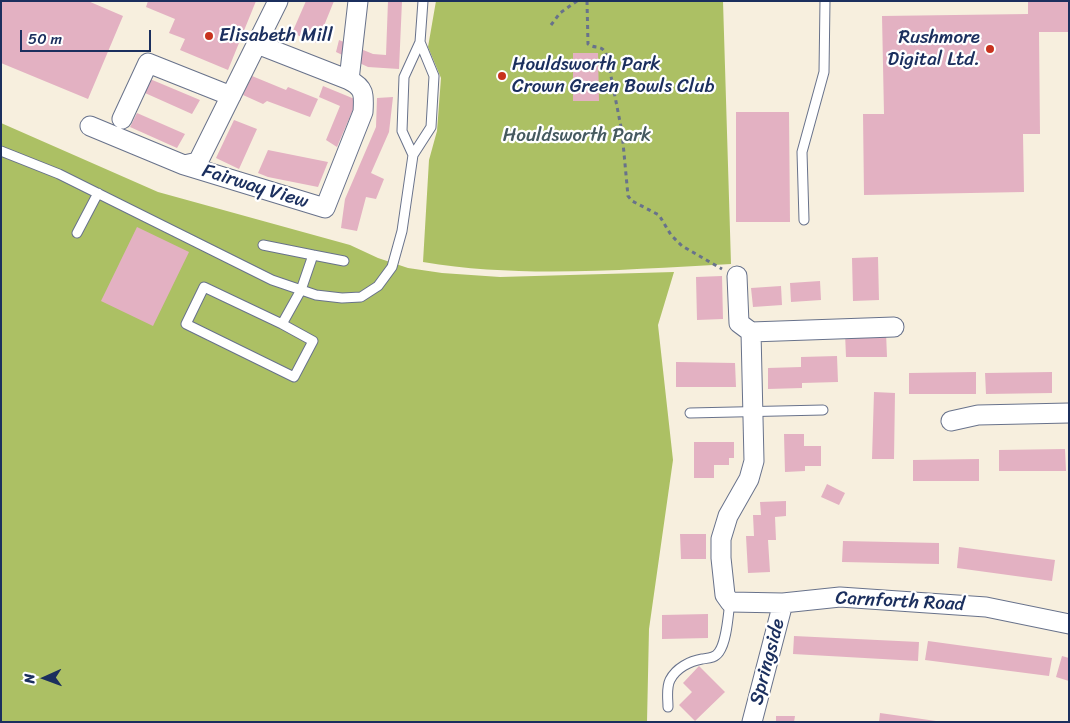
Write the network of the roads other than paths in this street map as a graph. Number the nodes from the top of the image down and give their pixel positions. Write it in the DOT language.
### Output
graph roads {
  1 [pos="278,1"];
  2 [pos="358,1"];
  3 [pos="423,1"];
  4 [pos="825,1"];
  5 [pos="420,42"];
  6 [pos="257,44"];
  7 [pos="349,80"];
  8 [pos="231,96"];
  9 [pos="122,119"];
  10 [pos="90,126"];
  11 [pos="1,151"];
  12 [pos="413,155"];
  13 [pos="184,165"];
  14 [pos="98,193"];
  15 [pos="804,220"];
  16 [pos="77,232"];
  17 [pos="263,245"];
  18 [pos="313,256"];
  19 [pos="344,261"];
  20 [pos="737,276"];
  21 [pos="301,290"];
  22 [pos="282,324"];
  23 [pos="894,327"];
  24 [pos="751,332"];
  25 [pos="823,410"];
  26 [pos="754,412"];
  27 [pos="690,413"];
  28 [pos="1069,413"];
  29 [pos="951,421"];
  30 [pos="730,602"];
  31 [pos="783,603"];
  32 [pos="1069,624"];
  33 [pos="668,707"];
  34 [pos="752,722"];
  1 -- 6 [label="street"];
  2 -- 7 [label="street"];
  3 -- 5 [label="lane"];
  4 -- 15 [label="lane"];
  5 -- 12 [label="lane"];
  5 -- 12 [label="lane"];
  6 -- 7 [label="street, Fairway View"];
  6 -- 8 [label="street"];
  7 -- 13 [label="street, Fairway View"];
  8 -- 9 [label="street"];
  8 -- 13 [label="street"];
  10 -- 13 [label="street"];
  11 -- 14 [label="lane"];
  12 -- 21 [label="lane"];
  14 -- 16 [label="lane"];
  14 -- 21 [label="lane"];
  17 -- 18 [label="lane"];
  18 -- 19 [label="lane"];
  18 -- 21 [label="lane"];
  20 -- 24 [label="street"];
  21 -- 22 [label="lane"];
  22 -- 22 [label="lane"];
  23 -- 24 [label="street"];
  24 -- 26 [label="street"];
  25 -- 26 [label="lane"];
  26 -- 27 [label="lane"];
  26 -- 30 [label="street"];
  28 -- 29 [label="street"];
  30 -- 31 [label="street, Carnforth Road"];
  30 -- 33 [label="lane"];
  31 -- 32 [label="street, Carnforth Road"];
  31 -- 34 [label="street, Springside"];
}
